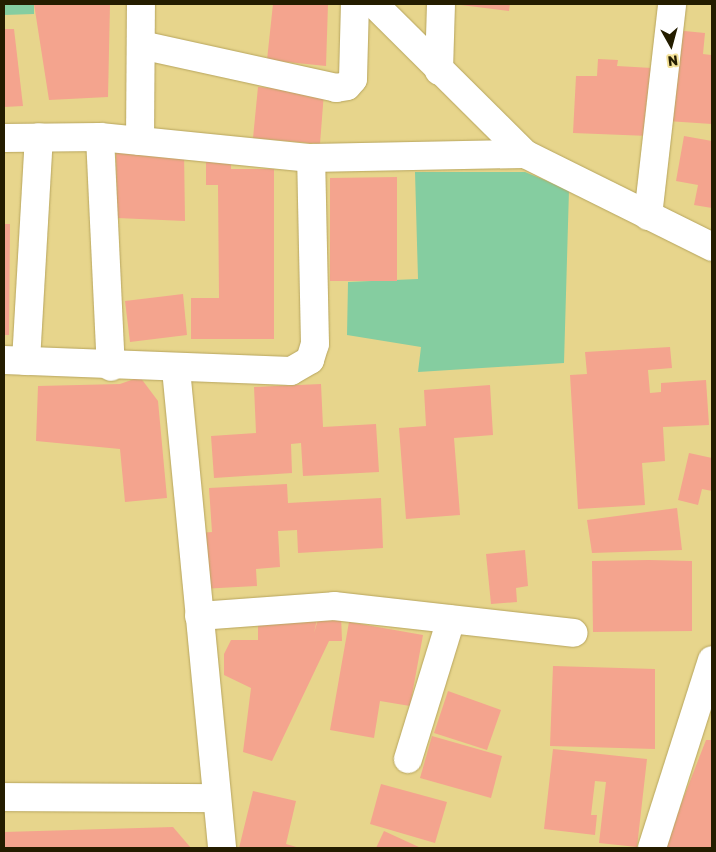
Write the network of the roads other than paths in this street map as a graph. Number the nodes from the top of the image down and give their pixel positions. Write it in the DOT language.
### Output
graph roads {
  1 [pos="141,4"];
  2 [pos="355,4"];
  3 [pos="374,4"];
  4 [pos="441,4"];
  5 [pos="672,4"];
  6 [pos="141,45"];
  7 [pos="439,71"];
  8 [pos="39,137"];
  9 [pos="100,137"];
  10 [pos="4,138"];
  11 [pos="140,141"];
  12 [pos="525,154"];
  13 [pos="311,158"];
  14 [pos="648,216"];
  15 [pos="712,247"];
  16 [pos="15,360"];
  17 [pos="112,367"];
  18 [pos="176,369"];
  19 [pos="199,616"];
  20 [pos="450,619"];
  21 [pos="573,632"];
  22 [pos="712,660"];
  23 [pos="700,729"];
  24 [pos="408,759"];
  25 [pos="4,798"];
  26 [pos="217,798"];
  27 [pos="222,848"];
  28 [pos="652,848"];
  1 -- 6 [label="street"];
  2 -- 6 [label="street"];
  3 -- 7 [label="street"];
  4 -- 7 [label="street"];
  5 -- 14 [label="street"];
  6 -- 11 [label="street"];
  7 -- 12 [label="street"];
  8 -- 9 [label="street"];
  8 -- 10 [label="street"];
  8 -- 16 [label="street"];
  9 -- 11 [label="street"];
  9 -- 17 [label="street"];
  11 -- 13 [label="street"];
  12 -- 13 [label="street"];
  12 -- 14 [label="street"];
  13 -- 18 [label="street"];
  14 -- 15 [label="street"];
  16 -- 17 [label="street"];
  17 -- 18 [label="street"];
  18 -- 19 [label="street"];
  19 -- 20 [label="street"];
  19 -- 26 [label="street"];
  20 -- 21 [label="street"];
  20 -- 24 [label="street"];
  22 -- 23 [label="street"];
  23 -- 28 [label="street"];
  25 -- 26 [label="street"];
  26 -- 27 [label="street"];
}
